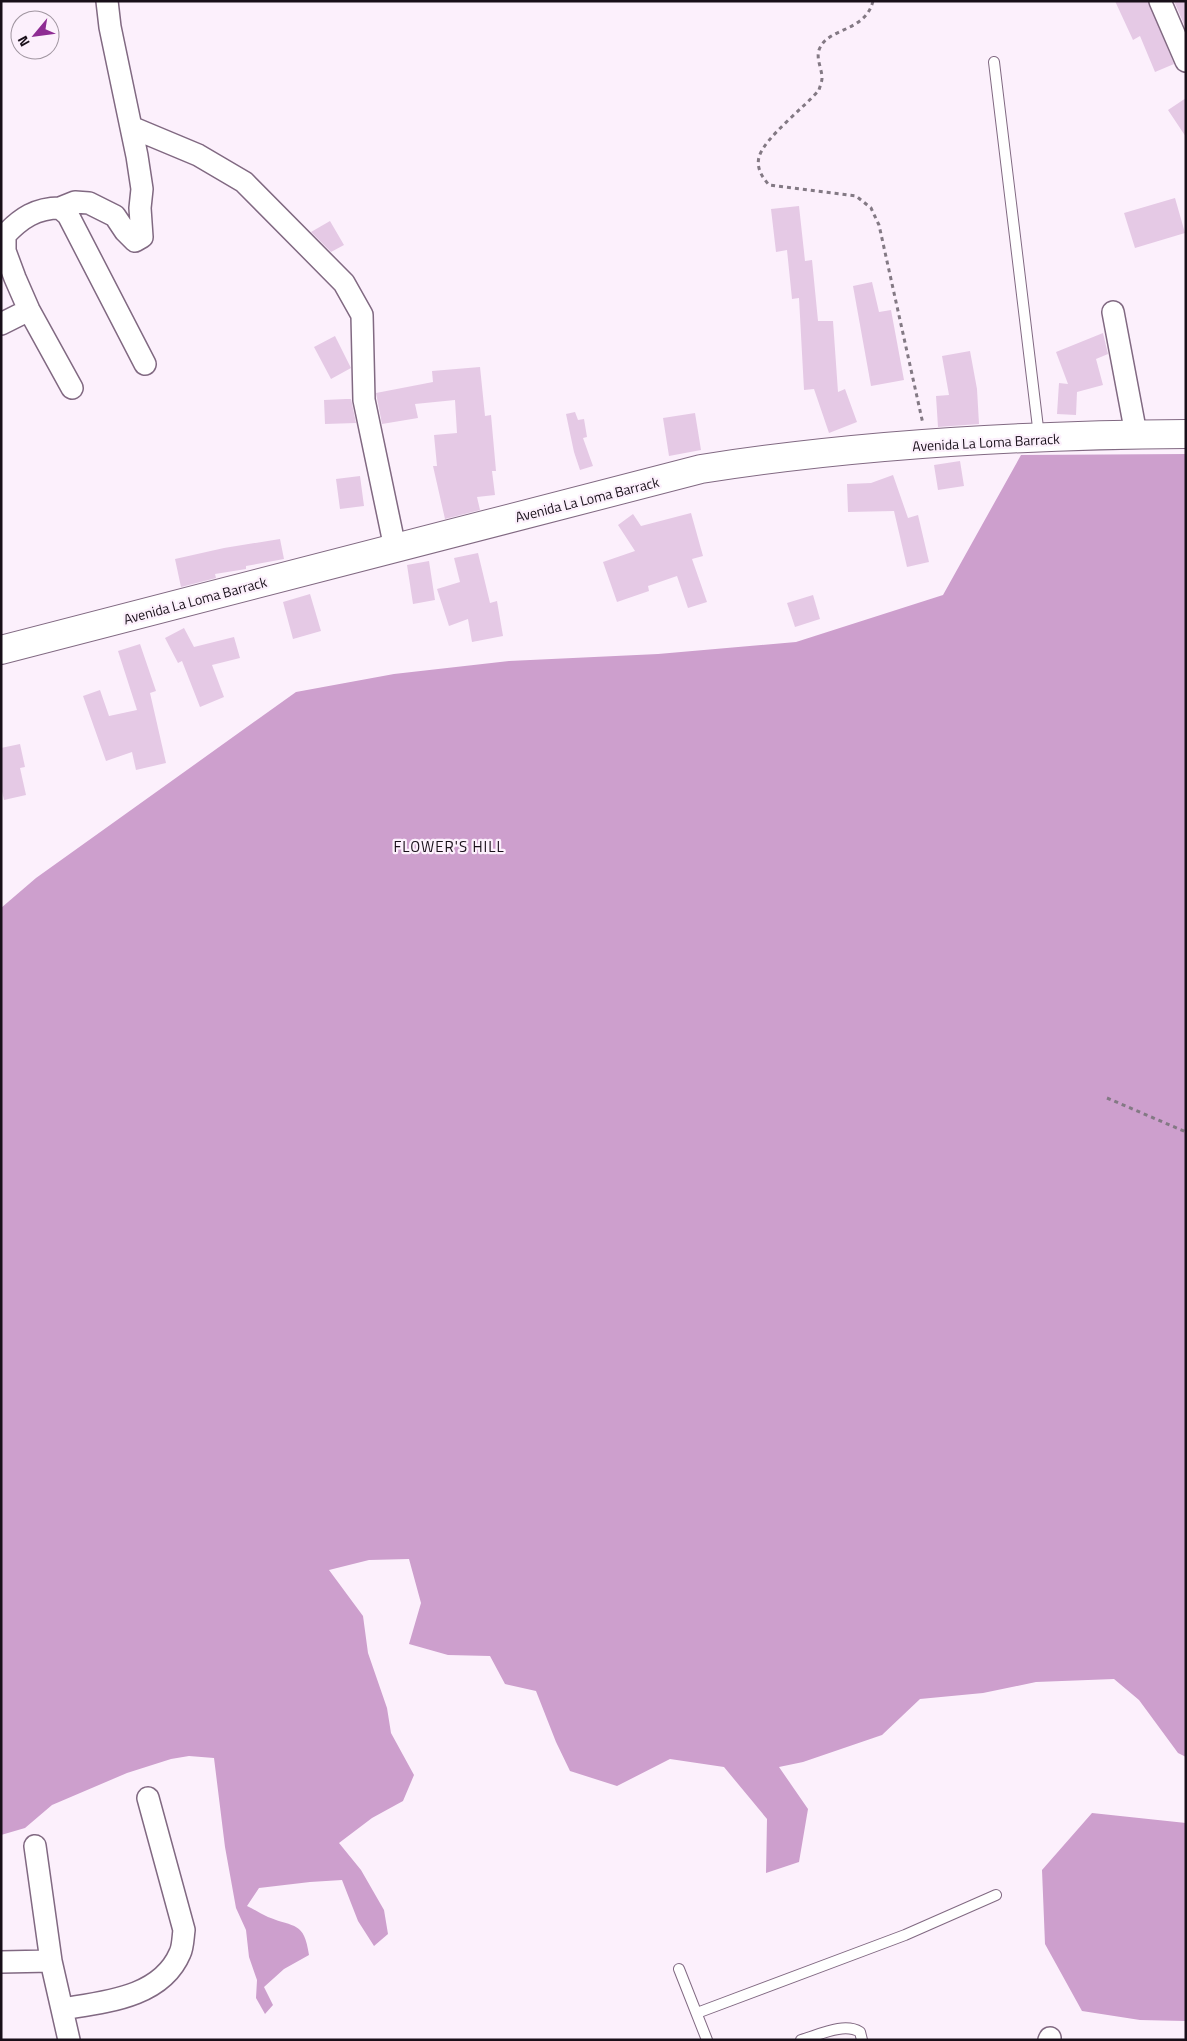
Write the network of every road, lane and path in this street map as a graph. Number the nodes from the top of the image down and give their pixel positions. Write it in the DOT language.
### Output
graph roads {
  1 [pos="107,1"];
  2 [pos="873,1"];
  3 [pos="1160,1"];
  4 [pos="1186,61"];
  5 [pos="994,62"];
  6 [pos="131,127"];
  7 [pos="60,208"];
  8 [pos="29,310"];
  9 [pos="1113,312"];
  10 [pos="1,324"];
  11 [pos="145,364"];
  12 [pos="72,388"];
  13 [pos="1136,434"];
  14 [pos="1186,434"];
  15 [pos="1039,439"];
  16 [pos="927,444"];
  17 [pos="395,548"];
  18 [pos="1,650"];
  19 [pos="1107,1098"];
  20 [pos="1186,1132"];
  21 [pos="148,1798"];
  22 [pos="35,1846"];
  23 [pos="996,1895"];
  24 [pos="51,1960"];
  25 [pos="1,1962"];
  26 [pos="679,1969"];
  27 [pos="62,2009"];
  28 [pos="697,2013"];
  29 [pos="69,2040"];
  30 [pos="707,2040"];
  31 [pos="802,2040"];
  32 [pos="862,2040"];
  1 -- 6 [label="street"];
  2 -- 16 [label="path"];
  3 -- 4 [label="street"];
  5 -- 15 [label="lane"];
  6 -- 7 [label="street"];
  6 -- 17 [label="street"];
  7 -- 8 [label="street"];
  7 -- 11 [label="street"];
  8 -- 10 [label="street"];
  8 -- 12 [label="street"];
  9 -- 13 [label="street"];
  13 -- 14 [label="main road, Avenida La Loma Barrack"];
  13 -- 15 [label="main road, Avenida La Loma Barrack"];
  15 -- 16 [label="main road, Avenida La Loma Barrack"];
  16 -- 17 [label="main road, Avenida La Loma Barrack"];
  17 -- 18 [label="main road, Avenida La Loma Barrack"];
  19 -- 20 [label="path"];
  21 -- 27 [label="street"];
  22 -- 24 [label="street"];
  23 -- 28 [label="lane"];
  24 -- 25 [label="street"];
  24 -- 27 [label="street"];
  26 -- 28 [label="lane"];
  27 -- 29 [label="street"];
  28 -- 30 [label="lane"];
  31 -- 32 [label="lane"];
}
